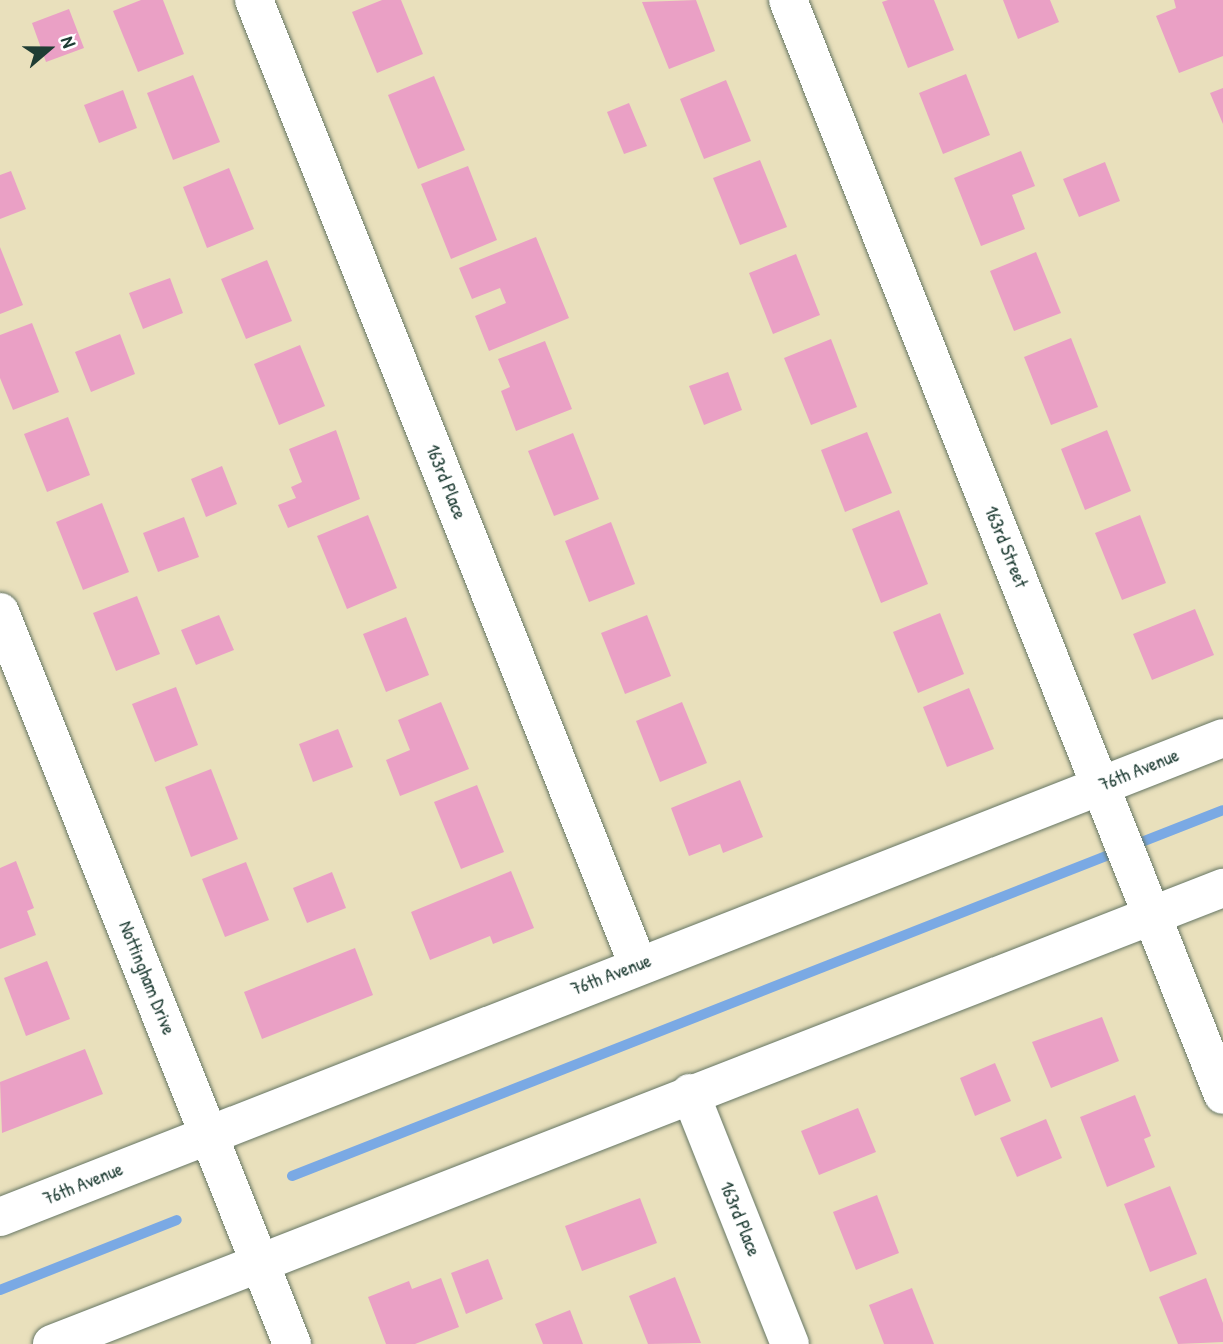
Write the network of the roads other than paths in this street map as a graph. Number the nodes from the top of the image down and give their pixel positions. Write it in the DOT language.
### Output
graph roads {
  1 [pos="254,0"];
  2 [pos="788,0"];
  3 [pos="0,612"];
  4 [pos="1223,737"];
  5 [pos="1106,802"];
  6 [pos="1223,888"];
  7 [pos="1151,916"];
  8 [pos="638,965"];
  9 [pos="690,1093"];
  10 [pos="1223,1095"];
  11 [pos="209,1133"];
  12 [pos="0,1217"];
  13 [pos="260,1264"];
  14 [pos="52,1344"];
  15 [pos="292,1344"];
  16 [pos="790,1344"];
  1 -- 8 [label="street, 163rd Place"];
  2 -- 5 [label="street, 163rd Street"];
  3 -- 11 [label="street, Nottingham Drive"];
  4 -- 5 [label="street, 76th Avenue"];
  5 -- 7 [label="street, 163rd Street"];
  5 -- 8 [label="street, 76th Avenue"];
  6 -- 7 [label="street"];
  7 -- 9 [label="street"];
  7 -- 10 [label="street, 163rd Street"];
  8 -- 11 [label="street, 76th Avenue"];
  9 -- 13 [label="street"];
  9 -- 16 [label="street, 163rd Place"];
  11 -- 12 [label="street, 76th Avenue"];
  11 -- 13 [label="street, Nottingham Drive"];
  13 -- 14 [label="street"];
  13 -- 15 [label="street, Nottingham Drive"];
}
